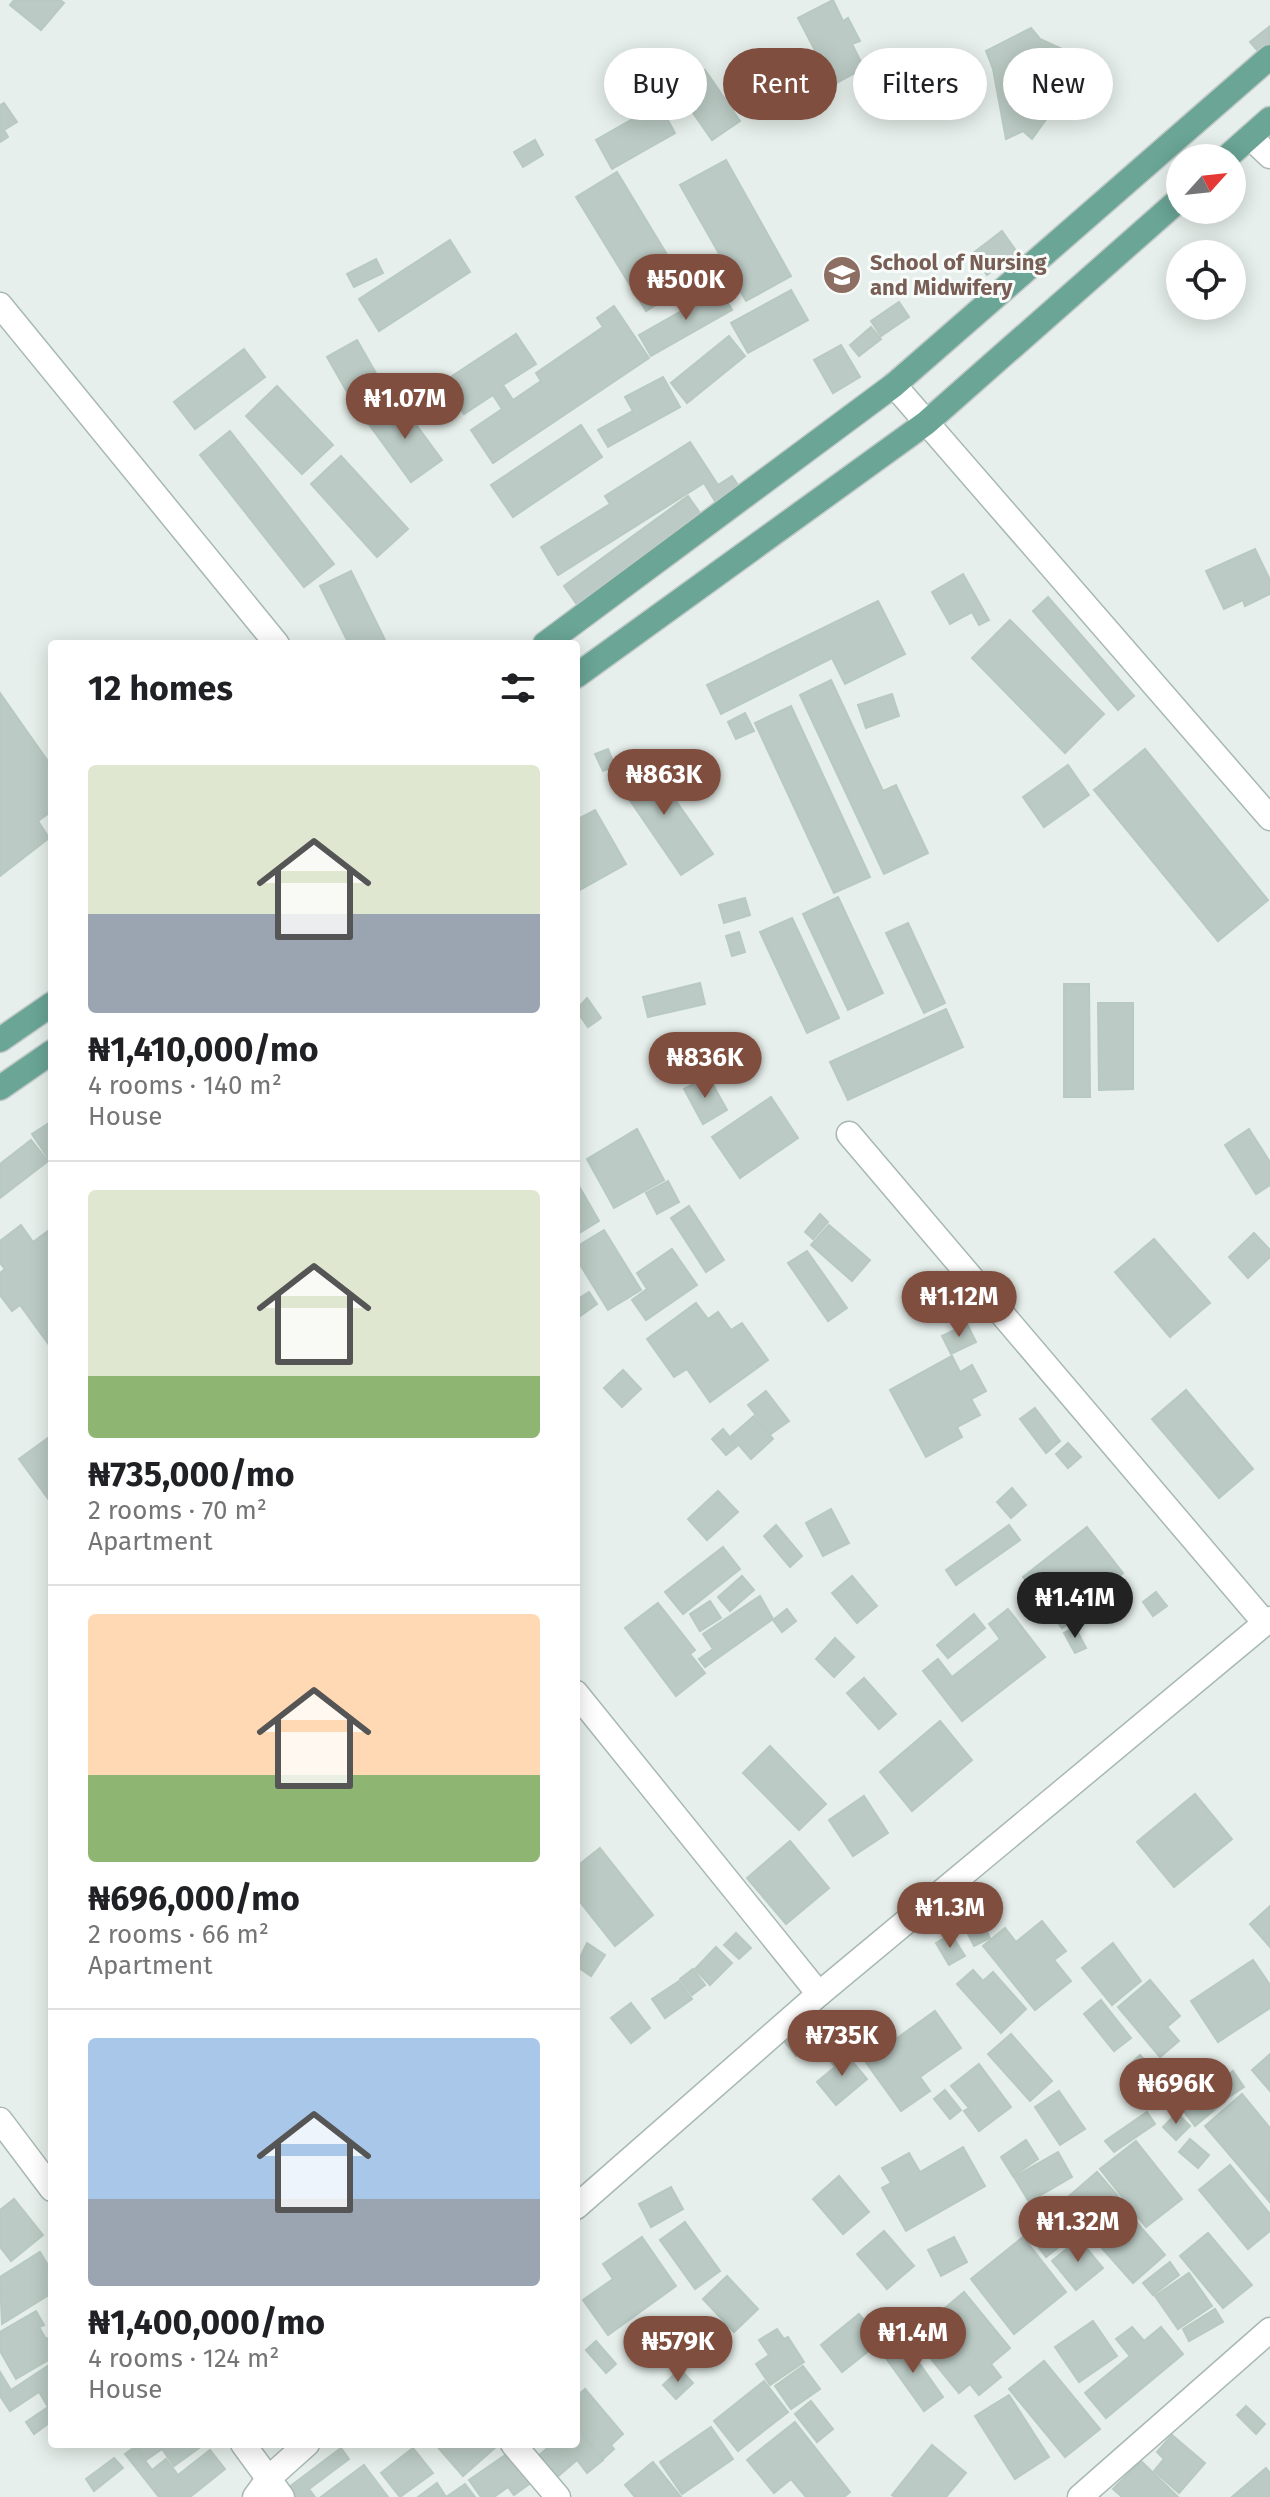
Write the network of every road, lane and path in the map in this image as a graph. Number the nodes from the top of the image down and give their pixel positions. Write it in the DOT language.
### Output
graph roads {
  1 [pos="1270,57"];
  2 [pos="1270,119"];
  3 [pos="1250,137"];
  4 [pos="1242,144"];
  5 [pos="1270,156"];
  6 [pos="1166,211"];
  7 [pos="0,305"];
  8 [pos="894,385"];
  9 [pos="926,423"];
  10 [pos="274,640"];
  11 [pos="550,640"];
  12 [pos="580,673"];
  13 [pos="1270,818"];
  14 [pos="48,1010"];
  15 [pos="0,1040"];
  16 [pos="48,1055"];
  17 [pos="0,1088"];
  18 [pos="849,1134"];
  19 [pos="1268,1621"];
  20 [pos="580,1698"];
  21 [pos="819,1994"];
  22 [pos="0,2120"];
  23 [pos="48,2184"];
  24 [pos="580,2203"];
  25 [pos="1270,2330"];
  26 [pos="245,2448"];
  27 [pos="304,2448"];
  28 [pos="516,2448"];
  29 [pos="268,2491"];
  30 [pos="558,2497"];
  31 [pos="1080,2497"];
  1 -- 8 [label="main road"];
  2 -- 3 [label="main road"];
  3 -- 4 [label="main road"];
  3 -- 5 [label="street"];
  6 -- 9 [label="main road"];
  7 -- 10 [label="street"];
  8 -- 9 [label="street"];
  8 -- 11 [label="main road"];
  9 -- 12 [label="main road"];
  9 -- 13 [label="street"];
  14 -- 15 [label="main road"];
  16 -- 17 [label="main road"];
  18 -- 19 [label="street"];
  19 -- 21 [label="street"];
  20 -- 21 [label="street"];
  21 -- 24 [label="street"];
  22 -- 23 [label="street"];
  25 -- 31 [label="street"];
  26 -- 29 [label="street"];
  27 -- 29 [label="street"];
  28 -- 30 [label="street"];
}
